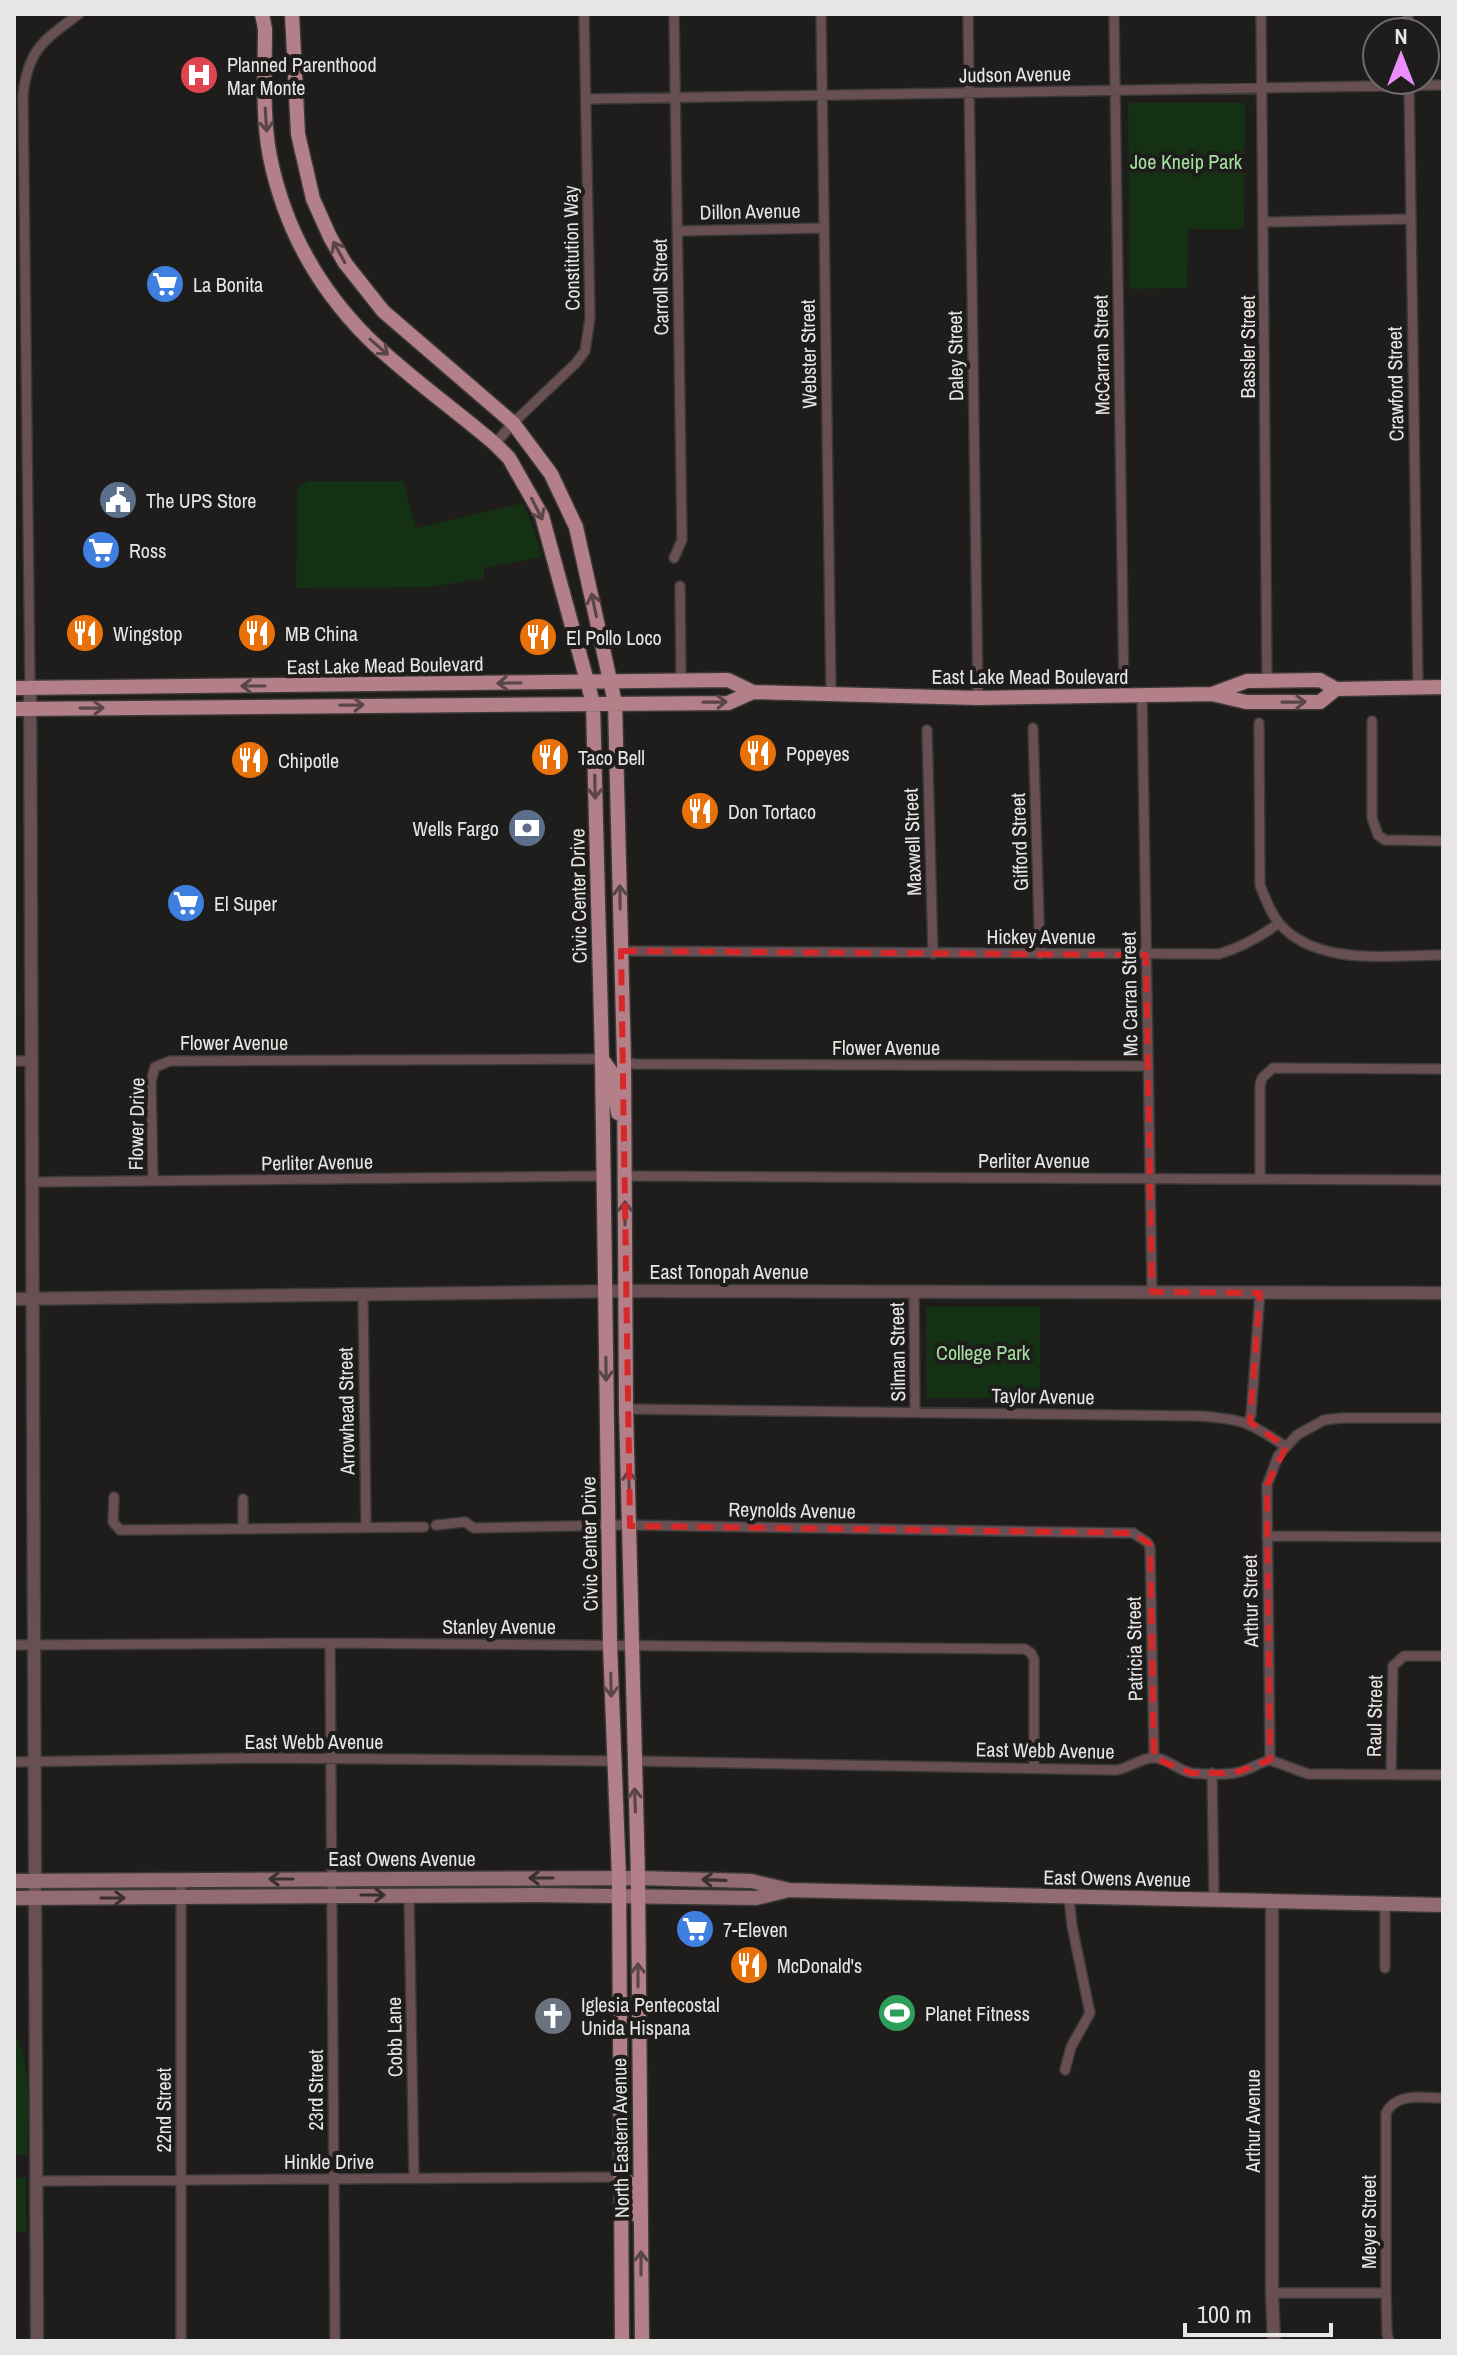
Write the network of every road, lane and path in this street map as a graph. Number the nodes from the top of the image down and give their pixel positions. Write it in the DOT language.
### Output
graph roads {
  1 [pos="79,14"];
  2 [pos="262,14"];
  3 [pos="292,14"];
  4 [pos="584,14"];
  5 [pos="674,14"];
  6 [pos="821,14"];
  7 [pos="968,14"];
  8 [pos="1114,14"];
  9 [pos="1261,14"];
  10 [pos="1361,85"];
  11 [pos="1262,88"];
  12 [pos="1116,90"];
  13 [pos="969,92"];
  14 [pos="822,95"];
  15 [pos="1409,96"];
  16 [pos="675,97"];
  17 [pos="587,99"];
  18 [pos="1411,219"];
  19 [pos="1264,222"];
  20 [pos="824,228"];
  21 [pos="677,231"];
  22 [pos="14,405"];
  23 [pos="27,405"];
  24 [pos="513,423"];
  25 [pos="495,444"];
  26 [pos="674,558"];
  27 [pos="680,586"];
  28 [pos="681,681"];
  29 [pos="1267,681"];
  30 [pos="587,682"];
  31 [pos="610,682"];
  32 [pos="290,686"];
  33 [pos="1443,687"];
  34 [pos="14,688"];
  35 [pos="30,688"];
  36 [pos="1418,688"];
  37 [pos="1336,689"];
  38 [pos="753,692"];
  39 [pos="831,694"];
  40 [pos="1212,694"];
  41 [pos="1124,695"];
  42 [pos="1142,695"];
  43 [pos="978,698"];
  44 [pos="593,703"];
  45 [pos="615,703"];
  46 [pos="290,705"];
  47 [pos="14,709"];
  48 [pos="30,709"];
  49 [pos="1372,721"];
  50 [pos="1259,723"];
  51 [pos="1033,728"];
  52 [pos="927,730"];
  53 [pos="1443,841"];
  54 [pos="1279,923"];
  55 [pos="621,951"];
  56 [pos="933,954"];
  57 [pos="1040,954"];
  58 [pos="1146,955"];
  59 [pos="1443,955"];
  60 [pos="601,1002"];
  61 [pos="602,1059"];
  62 [pos="14,1061"];
  63 [pos="32,1061"];
  64 [pos="624,1062"];
  65 [pos="1148,1066"];
  66 [pos="155,1067"];
  67 [pos="1443,1069"];
  68 [pos="624,1124"];
  69 [pos="603,1176"];
  70 [pos="624,1176"];
  71 [pos="1150,1178"];
  72 [pos="1260,1179"];
  73 [pos="1443,1180"];
  74 [pos="153,1181"];
  75 [pos="32,1182"];
  76 [pos="605,1291"];
  77 [pos="625,1291"];
  78 [pos="914,1291"];
  79 [pos="1152,1292"];
  80 [pos="1260,1293"];
  81 [pos="1443,1293"];
  82 [pos="363,1294"];
  83 [pos="14,1299"];
  84 [pos="33,1299"];
  85 [pos="626,1409"];
  86 [pos="915,1412"];
  87 [pos="1443,1418"];
  88 [pos="1248,1423"];
  89 [pos="1286,1447"];
  90 [pos="114,1497"];
  91 [pos="243,1499"];
  92 [pos="436,1525"];
  93 [pos="608,1526"];
  94 [pos="630,1526"];
  95 [pos="366,1527"];
  96 [pos="424,1527"];
  97 [pos="243,1528"];
  98 [pos="1267,1536"];
  99 [pos="1443,1537"];
  100 [pos="1147,1542"];
  101 [pos="330,1643"];
  102 [pos="34,1644"];
  103 [pos="610,1644"];
  104 [pos="632,1644"];
  105 [pos="14,1645"];
  106 [pos="1443,1656"];
  107 [pos="331,1758"];
  108 [pos="1154,1758"];
  109 [pos="1270,1760"];
  110 [pos="35,1761"];
  111 [pos="613,1761"];
  112 [pos="634,1761"];
  113 [pos="14,1762"];
  114 [pos="1034,1768"];
  115 [pos="1212,1773"];
  116 [pos="1391,1774"];
  117 [pos="1443,1775"];
  118 [pos="181,1880"];
  119 [pos="14,1881"];
  120 [pos="619,1886"];
  121 [pos="638,1886"];
  122 [pos="332,1887"];
  123 [pos="35,1890"];
  124 [pos="409,1895"];
  125 [pos="181,1897"];
  126 [pos="1069,1897"];
  127 [pos="14,1898"];
  128 [pos="1214,1900"];
  129 [pos="1272,1902"];
  130 [pos="1385,1904"];
  131 [pos="1443,1905"];
  132 [pos="1385,1968"];
  133 [pos="1065,2070"];
  134 [pos="1443,2098"];
  135 [pos="620,2111"];
  136 [pos="640,2149"];
  137 [pos="621,2177"];
  138 [pos="334,2179"];
  139 [pos="414,2179"];
  140 [pos="181,2180"];
  141 [pos="37,2181"];
  142 [pos="641,2220"];
  143 [pos="1272,2293"];
  144 [pos="1386,2293"];
  145 [pos="37,2341"];
  146 [pos="181,2341"];
  147 [pos="335,2341"];
  148 [pos="622,2341"];
  149 [pos="642,2341"];
  150 [pos="1274,2341"];
  151 [pos="1389,2341"];
  1 -- 23 [label="street"];
  2 -- 25 [label="main road, Civic Center Drive, one-way"];
  24 -- 3 [label="main road, Civic Center Drive, one-way"];
  4 -- 17 [label="street, Constitution Way"];
  5 -- 16 [label="street, Carroll Street"];
  6 -- 14 [label="street, Webster Street"];
  7 -- 13 [label="street, Daley Street"];
  8 -- 12 [label="street, McCarran Street"];
  9 -- 11 [label="street, Bassler Street"];
  10 -- 11 [label="street, Judson Avenue"];
  11 -- 12 [label="street, Judson Avenue"];
  11 -- 19 [label="street, Bassler Street"];
  12 -- 13 [label="street, Judson Avenue"];
  12 -- 41 [label="street, McCarran Street"];
  13 -- 14 [label="street, Judson Avenue"];
  13 -- 43 [label="street, Daley Street"];
  14 -- 16 [label="street, Judson Avenue"];
  14 -- 20 [label="street, Webster Street"];
  15 -- 18 [label="street, Crawford Street"];
  16 -- 17 [label="street, Judson Avenue"];
  16 -- 21 [label="street, Carroll Street"];
  17 -- 24 [label="street, Constitution Way"];
  18 -- 19 [label="street"];
  18 -- 36 [label="street, Crawford Street"];
  19 -- 29 [label="street, Bassler Street"];
  20 -- 21 [label="street, Dillon Avenue"];
  20 -- 39 [label="street, Webster Street"];
  21 -- 26 [label="street, Carroll Street"];
  22 -- 23 [label="street"];
  23 -- 35 [label="street"];
  24 -- 25 [label="street, Constitution Way"];
  31 -- 24 [label="main road, Civic Center Drive, one-way"];
  25 -- 30 [label="main road, Civic Center Drive, one-way"];
  27 -- 28 [label="street"];
  28 -- 31 [label="main road, East Lake Mead Boulevard"];
  28 -- 38 [label="main road, East Lake Mead Boulevard"];
  29 -- 37 [label="main road, East Lake Mead Boulevard"];
  29 -- 40 [label="main road, East Lake Mead Boulevard"];
  30 -- 31 [label="main road, East Lake Mead Boulevard"];
  30 -- 32 [label="main road, East Lake Mead Boulevard, one-way"];
  30 -- 44 [label="main road, Civic Center Drive"];
  31 -- 45 [label="main road, Civic Center Drive"];
  32 -- 35 [label="main road, East Lake Mead Boulevard, one-way"];
  32 -- 46 [label="main road"];
  33 -- 36 [label="main road, East Lake Mead Boulevard"];
  34 -- 35 [label="main road, East Lake Mead Boulevard"];
  35 -- 48 [label="street"];
  36 -- 37 [label="main road, East Lake Mead Boulevard"];
  40 -- 37 [label="main road, East Lake Mead Boulevard, one-way"];
  38 -- 39 [label="main road, East Lake Mead Boulevard"];
  45 -- 38 [label="main road, East Lake Mead Boulevard, one-way"];
  39 -- 43 [label="main road, East Lake Mead Boulevard"];
  40 -- 42 [label="main road, East Lake Mead Boulevard"];
  41 -- 42 [label="main road, East Lake Mead Boulevard"];
  41 -- 43 [label="main road, East Lake Mead Boulevard"];
  42 -- 58 [label="street, Mc Carran Street"];
  44 -- 45 [label="main road, East Lake Mead Boulevard"];
  46 -- 44 [label="main road, East Lake Mead Boulevard, one-way"];
  44 -- 60 [label="main road, Civic Center Drive, one-way"];
  55 -- 45 [label="main road, Civic Center Drive, one-way"];
  48 -- 46 [label="main road, East Lake Mead Boulevard, one-way"];
  47 -- 48 [label="main road, East Lake Mead Boulevard"];
  48 -- 63 [label="street"];
  49 -- 53 [label="street"];
  50 -- 54 [label="street"];
  51 -- 57 [label="street, Gifford Street"];
  52 -- 56 [label="street, Maxwell Street"];
  54 -- 58 [label="street, Hickey Avenue"];
  54 -- 59 [label="street"];
  55 -- 56 [label="street, Hickey Avenue"];
  55 -- 64 [label="main road, Civic Center Drive"];
  56 -- 57 [label="street, Hickey Avenue"];
  57 -- 58 [label="street, Hickey Avenue"];
  58 -- 65 [label="street, Mc Carran Street"];
  60 -- 61 [label="main road, Civic Center Drive"];
  60 -- 64 [label="main road"];
  61 -- 66 [label="street, Flower Avenue"];
  61 -- 68 [label="main road"];
  61 -- 69 [label="main road, Civic Center Drive"];
  62 -- 63 [label="street"];
  63 -- 75 [label="street"];
  64 -- 65 [label="street, Flower Avenue"];
  64 -- 68 [label="main road, Civic Center Drive"];
  65 -- 71 [label="street, Mc Carran Street"];
  66 -- 74 [label="street, Flower Drive"];
  67 -- 72 [label="street"];
  68 -- 70 [label="main road, Civic Center Drive"];
  69 -- 74 [label="street, Perliter Avenue"];
  69 -- 76 [label="main road, Civic Center Drive"];
  70 -- 71 [label="street, Perliter Avenue"];
  77 -- 70 [label="main road, Civic Center Drive, one-way"];
  71 -- 72 [label="street, Perliter Avenue"];
  71 -- 79 [label="street, Mc Carran Street"];
  72 -- 73 [label="street, Perliter Avenue"];
  74 -- 75 [label="street, Perliter Avenue"];
  75 -- 84 [label="street"];
  76 -- 77 [label="street, East Tonopah Avenue"];
  76 -- 82 [label="street, East Tonopah Avenue"];
  76 -- 93 [label="main road, Civic Center Drive, one-way"];
  77 -- 78 [label="street, East Tonopah Avenue"];
  77 -- 85 [label="main road, Civic Center Drive"];
  78 -- 79 [label="street, East Tonopah Avenue"];
  78 -- 86 [label="street, Silman Street"];
  79 -- 80 [label="street, East Tonopah Avenue"];
  80 -- 81 [label="street, East Tonopah Avenue"];
  80 -- 88 [label="street"];
  82 -- 84 [label="street, East Tonopah Avenue"];
  82 -- 95 [label="street, Arrowhead Street"];
  83 -- 84 [label="street, East Tonopah Avenue"];
  84 -- 102 [label="street"];
  85 -- 86 [label="street, Taylor Avenue"];
  94 -- 85 [label="main road, Civic Center Drive, one-way"];
  86 -- 88 [label="street, Taylor Avenue"];
  87 -- 89 [label="street"];
  88 -- 89 [label="street, Taylor Avenue"];
  89 -- 98 [label="street, Arthur Street"];
  90 -- 97 [label="street"];
  91 -- 97 [label="street"];
  92 -- 93 [label="street, Reynolds Avenue"];
  93 -- 94 [label="street, Reynolds Avenue"];
  93 -- 103 [label="main road, Civic Center Drive"];
  94 -- 100 [label="street, Reynolds Avenue"];
  94 -- 104 [label="main road, Civic Center Drive"];
  95 -- 96 [label="street"];
  95 -- 97 [label="street"];
  98 -- 99 [label="street"];
  98 -- 109 [label="street, Arthur Street"];
  100 -- 108 [label="street, Patricia Street"];
  101 -- 102 [label="street, Stanley Avenue"];
  101 -- 103 [label="street, Stanley Avenue"];
  101 -- 107 [label="street"];
  102 -- 105 [label="street, Stanley Avenue"];
  102 -- 110 [label="street"];
  103 -- 104 [label="street, Stanley Avenue"];
  103 -- 111 [label="main road, Civic Center Drive, one-way"];
  104 -- 112 [label="main road, Civic Center Drive"];
  104 -- 114 [label="street, Stanley Avenue"];
  106 -- 116 [label="street, Raul Street"];
  107 -- 110 [label="street, East Webb Avenue"];
  107 -- 111 [label="street, East Webb Avenue"];
  107 -- 122 [label="street"];
  108 -- 114 [label="street, East Webb Avenue"];
  108 -- 115 [label="street"];
  109 -- 115 [label="street"];
  109 -- 116 [label="street"];
  110 -- 113 [label="street, East Webb Avenue"];
  110 -- 123 [label="street"];
  111 -- 120 [label="main road, Civic Center Drive"];
  112 -- 114 [label="street, East Webb Avenue"];
  121 -- 112 [label="main road, Civic Center Drive, one-way"];
  115 -- 128 [label="street"];
  116 -- 117 [label="street"];
  122 -- 118 [label="main road, East Owens Avenue, one-way"];
  118 -- 123 [label="main road, East Owens Avenue"];
  118 -- 125 [label="street, 22nd Street"];
  119 -- 123 [label="main road, East Owens Avenue"];
  120 -- 121 [label="main road, East Owens Avenue"];
  120 -- 122 [label="main road, East Owens Avenue, one-way"];
  120 -- 124 [label="main road, East Owens Avenue"];
  120 -- 135 [label="main road, North Eastern Avenue"];
  121 -- 126 [label="main road, East Owens Avenue"];
  136 -- 121 [label="main road, North Eastern Avenue, one-way"];
  122 -- 124 [label="main road, East Owens Avenue, one-way"];
  122 -- 125 [label="main road, East Owens Avenue"];
  122 -- 138 [label="street, 23rd Street"];
  123 -- 125 [label="main road, East Owens Avenue, one-way"];
  123 -- 127 [label="main road, East Owens Avenue"];
  123 -- 141 [label="street"];
  124 -- 139 [label="street, Cobb Lane"];
  125 -- 140 [label="street, 22nd Street"];
  126 -- 128 [label="main road, East Owens Avenue"];
  126 -- 133 [label="street"];
  128 -- 129 [label="main road, East Owens Avenue"];
  129 -- 130 [label="main road, East Owens Avenue"];
  129 -- 143 [label="street, Arthur Avenue"];
  130 -- 131 [label="main road, East Owens Avenue"];
  130 -- 132 [label="street"];
  134 -- 144 [label="street, Meyer Street"];
  135 -- 136 [label="main road"];
  135 -- 137 [label="main road, North Eastern Avenue"];
  136 -- 142 [label="main road, North Eastern Avenue"];
  137 -- 139 [label="street, Hinkle Drive"];
  137 -- 142 [label="main road"];
  137 -- 148 [label="main road, North Eastern Avenue"];
  138 -- 139 [label="street, Hinkle Drive"];
  138 -- 140 [label="street, Hinkle Drive"];
  138 -- 147 [label="street, 23rd Street"];
  140 -- 141 [label="street, Hinkle Drive"];
  140 -- 146 [label="street, 22nd Street"];
  141 -- 145 [label="street"];
  149 -- 142 [label="main road, North Eastern Avenue, one-way"];
  143 -- 144 [label="street"];
  143 -- 150 [label="street, Arthur Avenue"];
  144 -- 151 [label="street, Meyer Street"];
}
